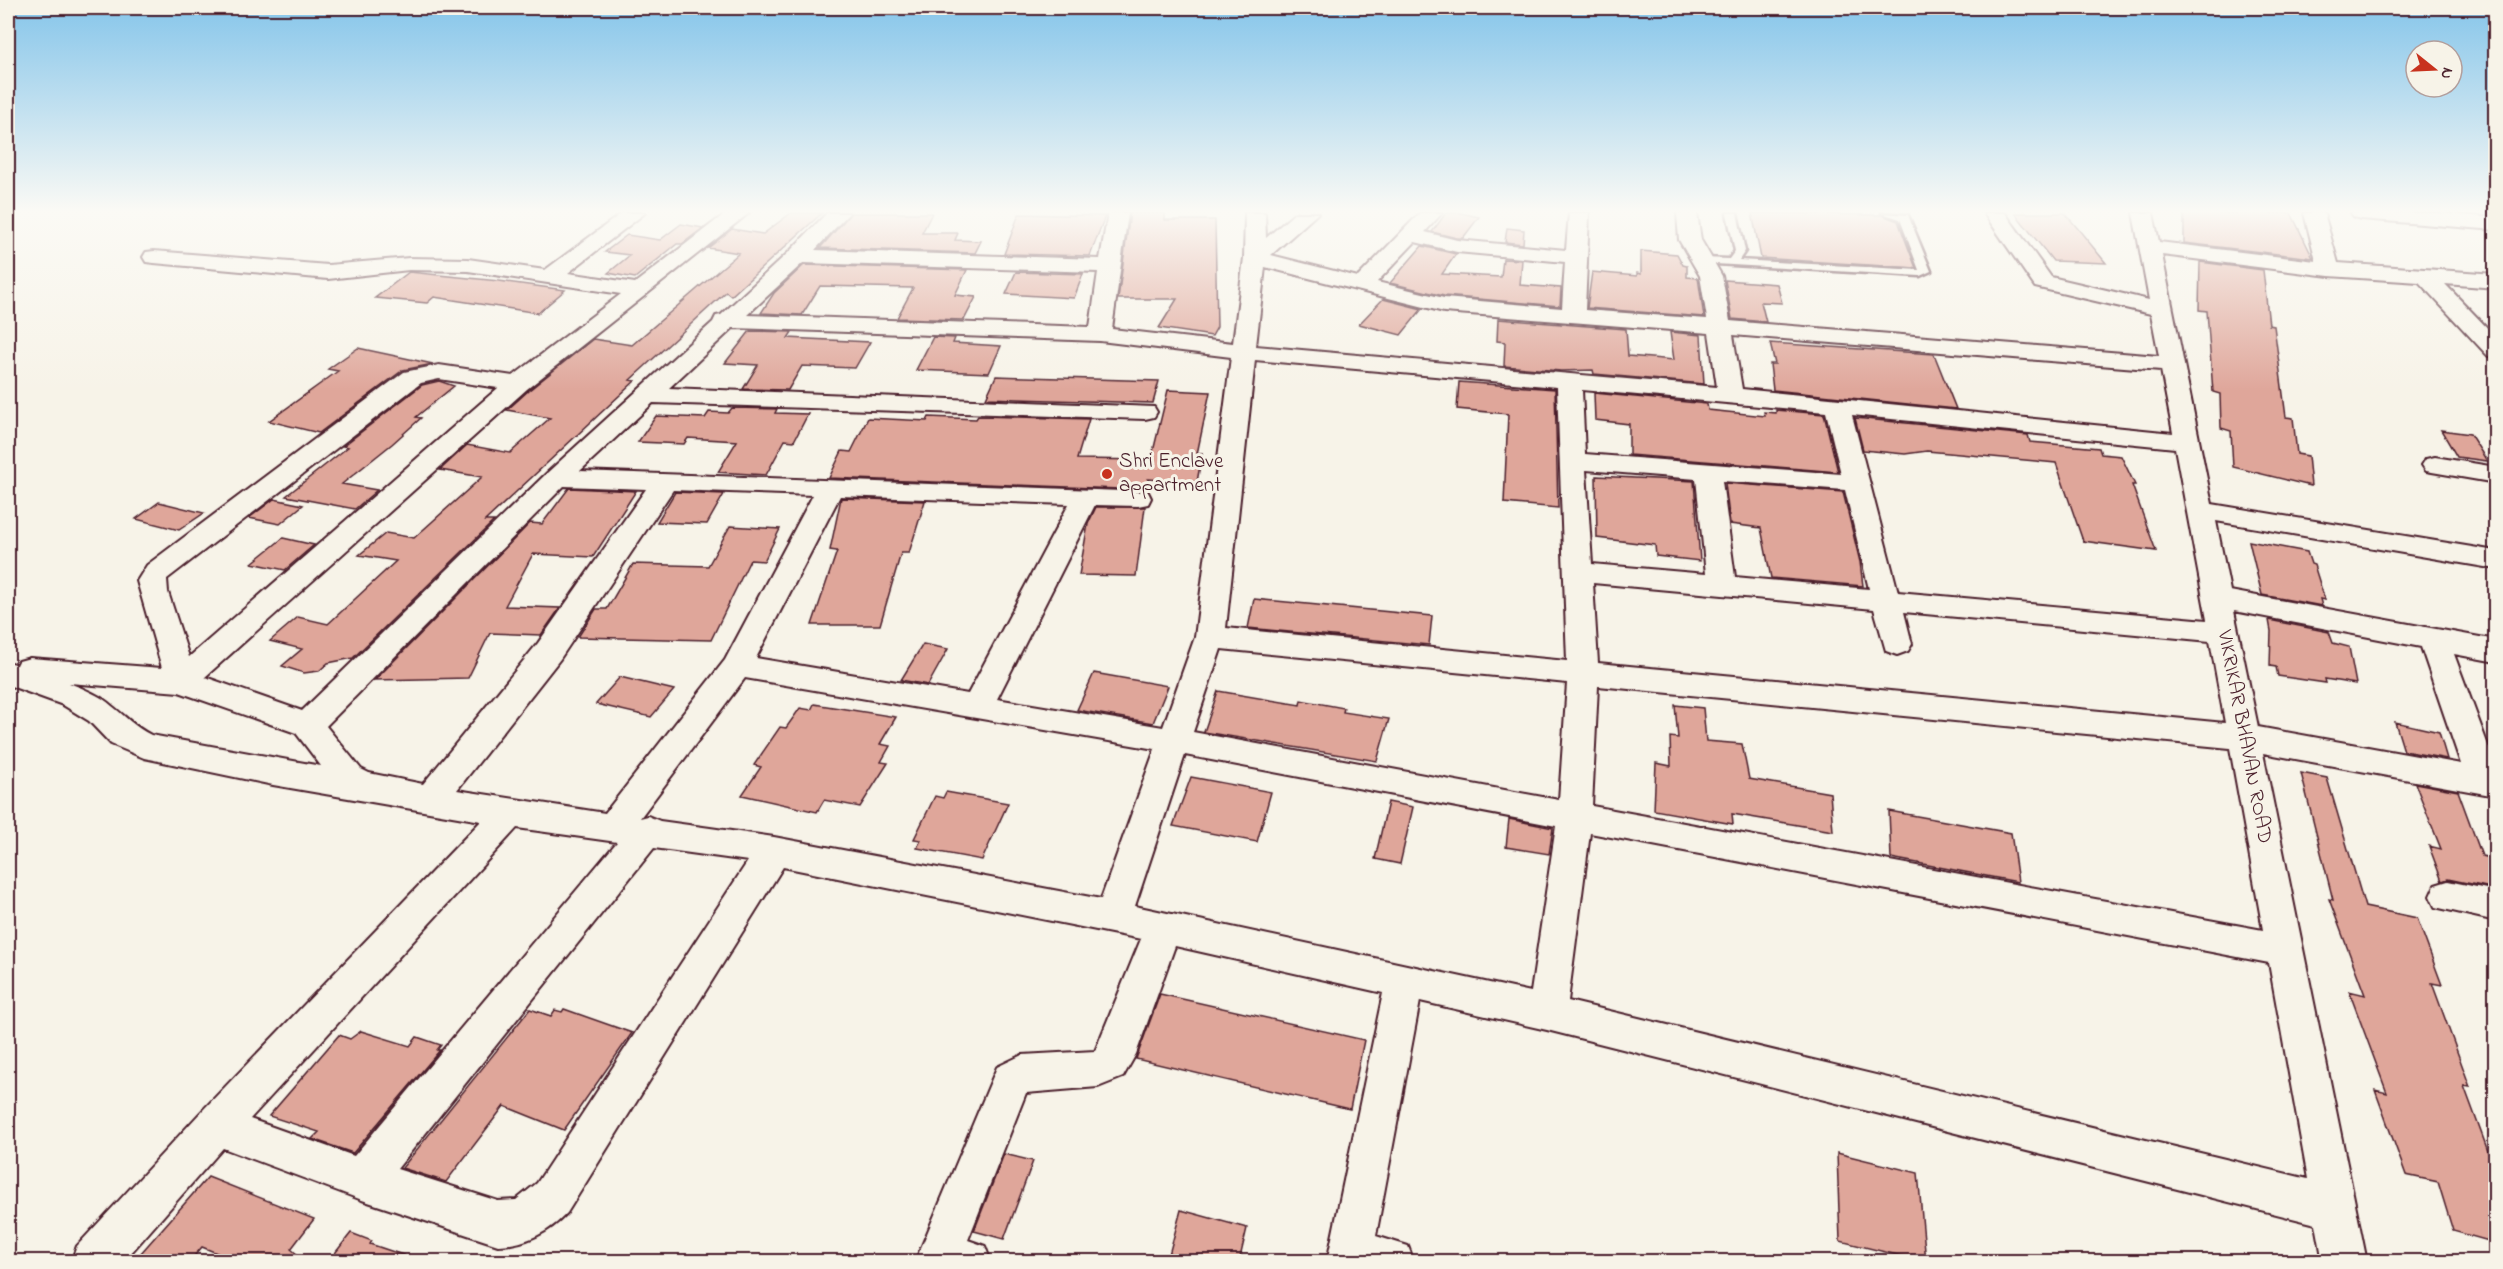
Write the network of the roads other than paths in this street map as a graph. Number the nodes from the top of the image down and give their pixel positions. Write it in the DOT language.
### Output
graph roads {
  1 [pos="517,272"];
  2 [pos="555,272"];
  3 [pos="663,272"];
  4 [pos="779,272"];
  5 [pos="1109,272"];
  6 [pos="1253,272"];
  7 [pos="1314,272"];
  8 [pos="1375,272"];
  9 [pos="1575,272"];
  10 [pos="1709,272"];
  11 [pos="1907,272"];
  12 [pos="1922,272"];
  13 [pos="2036,272"];
  14 [pos="2155,272"];
  15 [pos="2380,272"];
  16 [pos="550,276"];
  17 [pos="2425,276"];
  18 [pos="2496,281"];
  19 [pos="1363,284"];
  20 [pos="640,290"];
  21 [pos="2162,310"];
  22 [pos="1573,315"];
  23 [pos="724,321"];
  24 [pos="1720,328"];
  25 [pos="1100,334"];
  26 [pos="2496,351"];
  27 [pos="1245,352"];
  28 [pos="2171,364"];
  29 [pos="1569,381"];
  30 [pos="518,384"];
  31 [pos="648,395"];
  32 [pos="1731,396"];
  33 [pos="1838,406"];
  34 [pos="1145,412"];
  35 [pos="2187,442"];
  36 [pos="1573,461"];
  37 [pos="2435,465"];
  38 [pos="1708,471"];
  39 [pos="2496,475"];
  40 [pos="557,478"];
  41 [pos="664,483"];
  42 [pos="1857,483"];
  43 [pos="830,489"];
  44 [pos="1086,497"];
  45 [pos="1138,498"];
  46 [pos="2200,510"];
  47 [pos="2496,560"];
  48 [pos="1578,572"];
  49 [pos="1722,585"];
  50 [pos="2217,598"];
  51 [pos="1887,600"];
  52 [pos="2223,632"];
  53 [pos="1210,637"];
  54 [pos="2434,640"];
  55 [pos="1897,644"];
  56 [pos="2496,651"];
  57 [pos="737,666"];
  58 [pos="8,667"];
  59 [pos="8,673"];
  60 [pos="1583,673"];
  61 [pos="181,681"];
  62 [pos="977,707"];
  63 [pos="307,725"];
  64 [pos="2244,737"];
  65 [pos="1176,741"];
  66 [pos="2490,782"];
  67 [pos="361,785"];
  68 [pos="431,798"];
  69 [pos="510,813"];
  70 [pos="1575,815"];
  71 [pos="631,828"];
  72 [pos="774,851"];
  73 [pos="2448,896"];
  74 [pos="2496,906"];
  75 [pos="1113,917"];
  76 [pos="1163,928"];
  77 [pos="2285,950"];
  78 [pos="1404,983"];
  79 [pos="1547,1013"];
  80 [pos="216,1126"];
  81 [pos="362,1179"];
  82 [pos="2334,1207"];
  83 [pos="1351,1256"];
  84 [pos="949,1259"];
  85 [pos="93,1262"];
  86 [pos="1392,1262"];
  87 [pos="2345,1262"];
  1 -- 16 [label="street"];
  2 -- 16 [label="street"];
  3 -- 20 [label="street"];
  4 -- 23 [label="street"];
  5 -- 25 [label="street"];
  6 -- 27 [label="street"];
  7 -- 19 [label="street"];
  8 -- 19 [label="street"];
  9 -- 22 [label="street"];
  10 -- 24 [label="street"];
  11 -- 12 [label="lane"];
  13 -- 21 [label="street"];
  14 -- 21 [label="street, VIKRIKAR BHAVAN ROAD"];
  15 -- 17 [label="street"];
  16 -- 20 [label="street"];
  17 -- 18 [label="street"];
  17 -- 26 [label="street"];
  19 -- 22 [label="street"];
  20 -- 30 [label="street"];
  21 -- 28 [label="street, VIKRIKAR BHAVAN ROAD"];
  22 -- 24 [label="street"];
  23 -- 25 [label="street"];
  23 -- 31 [label="street"];
  24 -- 28 [label="street"];
  24 -- 32 [label="street"];
  25 -- 27 [label="street"];
  27 -- 29 [label="street"];
  27 -- 53 [label="street"];
  28 -- 35 [label="street, VIKRIKAR BHAVAN ROAD"];
  29 -- 32 [label="street"];
  29 -- 36 [label="street"];
  30 -- 61 [label="street"];
  30 -- 61 [label="street"];
  31 -- 34 [label="street"];
  31 -- 40 [label="street"];
  32 -- 33 [label="street"];
  33 -- 35 [label="street"];
  33 -- 42 [label="street"];
  35 -- 46 [label="street, VIKRIKAR BHAVAN ROAD"];
  36 -- 38 [label="street"];
  36 -- 48 [label="street"];
  37 -- 39 [label="street"];
  38 -- 42 [label="street"];
  38 -- 49 [label="street"];
  40 -- 41 [label="street"];
  40 -- 63 [label="street"];
  41 -- 43 [label="street"];
  41 -- 68 [label="street"];
  42 -- 51 [label="street"];
  43 -- 44 [label="street"];
  43 -- 57 [label="street"];
  44 -- 45 [label="street"];
  44 -- 62 [label="street"];
  46 -- 47 [label="street"];
  46 -- 50 [label="street, VIKRIKAR BHAVAN ROAD"];
  48 -- 49 [label="street"];
  48 -- 60 [label="street"];
  49 -- 51 [label="street"];
  50 -- 52 [label="street, VIKRIKAR BHAVAN ROAD"];
  50 -- 54 [label="street"];
  51 -- 52 [label="street"];
  51 -- 55 [label="street"];
  52 -- 64 [label="street, VIKRIKAR BHAVAN ROAD"];
  53 -- 60 [label="street"];
  53 -- 65 [label="street"];
  54 -- 56 [label="street"];
  54 -- 66 [label="street"];
  57 -- 62 [label="street"];
  57 -- 71 [label="street"];
  58 -- 61 [label="street"];
  59 -- 67 [label="street"];
  60 -- 64 [label="street"];
  60 -- 70 [label="street"];
  61 -- 63 [label="street"];
  62 -- 65 [label="street"];
  63 -- 67 [label="street"];
  64 -- 66 [label="street"];
  64 -- 77 [label="street, VIKRIKAR BHAVAN ROAD"];
  65 -- 70 [label="street"];
  65 -- 75 [label="street"];
  67 -- 68 [label="street"];
  68 -- 69 [label="street"];
  69 -- 71 [label="street"];
  69 -- 80 [label="street"];
  70 -- 77 [label="street"];
  70 -- 79 [label="street"];
  71 -- 72 [label="street"];
  71 -- 81 [label="street"];
  72 -- 75 [label="street"];
  72 -- 81 [label="street"];
  73 -- 74 [label="street"];
  75 -- 76 [label="street"];
  76 -- 78 [label="street"];
  76 -- 84 [label="street"];
  77 -- 82 [label="street, VIKRIKAR BHAVAN ROAD"];
  78 -- 79 [label="street"];
  78 -- 83 [label="street"];
  79 -- 82 [label="street"];
  80 -- 81 [label="street"];
  80 -- 85 [label="street"];
  82 -- 87 [label="street, VIKRIKAR BHAVAN ROAD"];
  83 -- 86 [label="street"];
}
